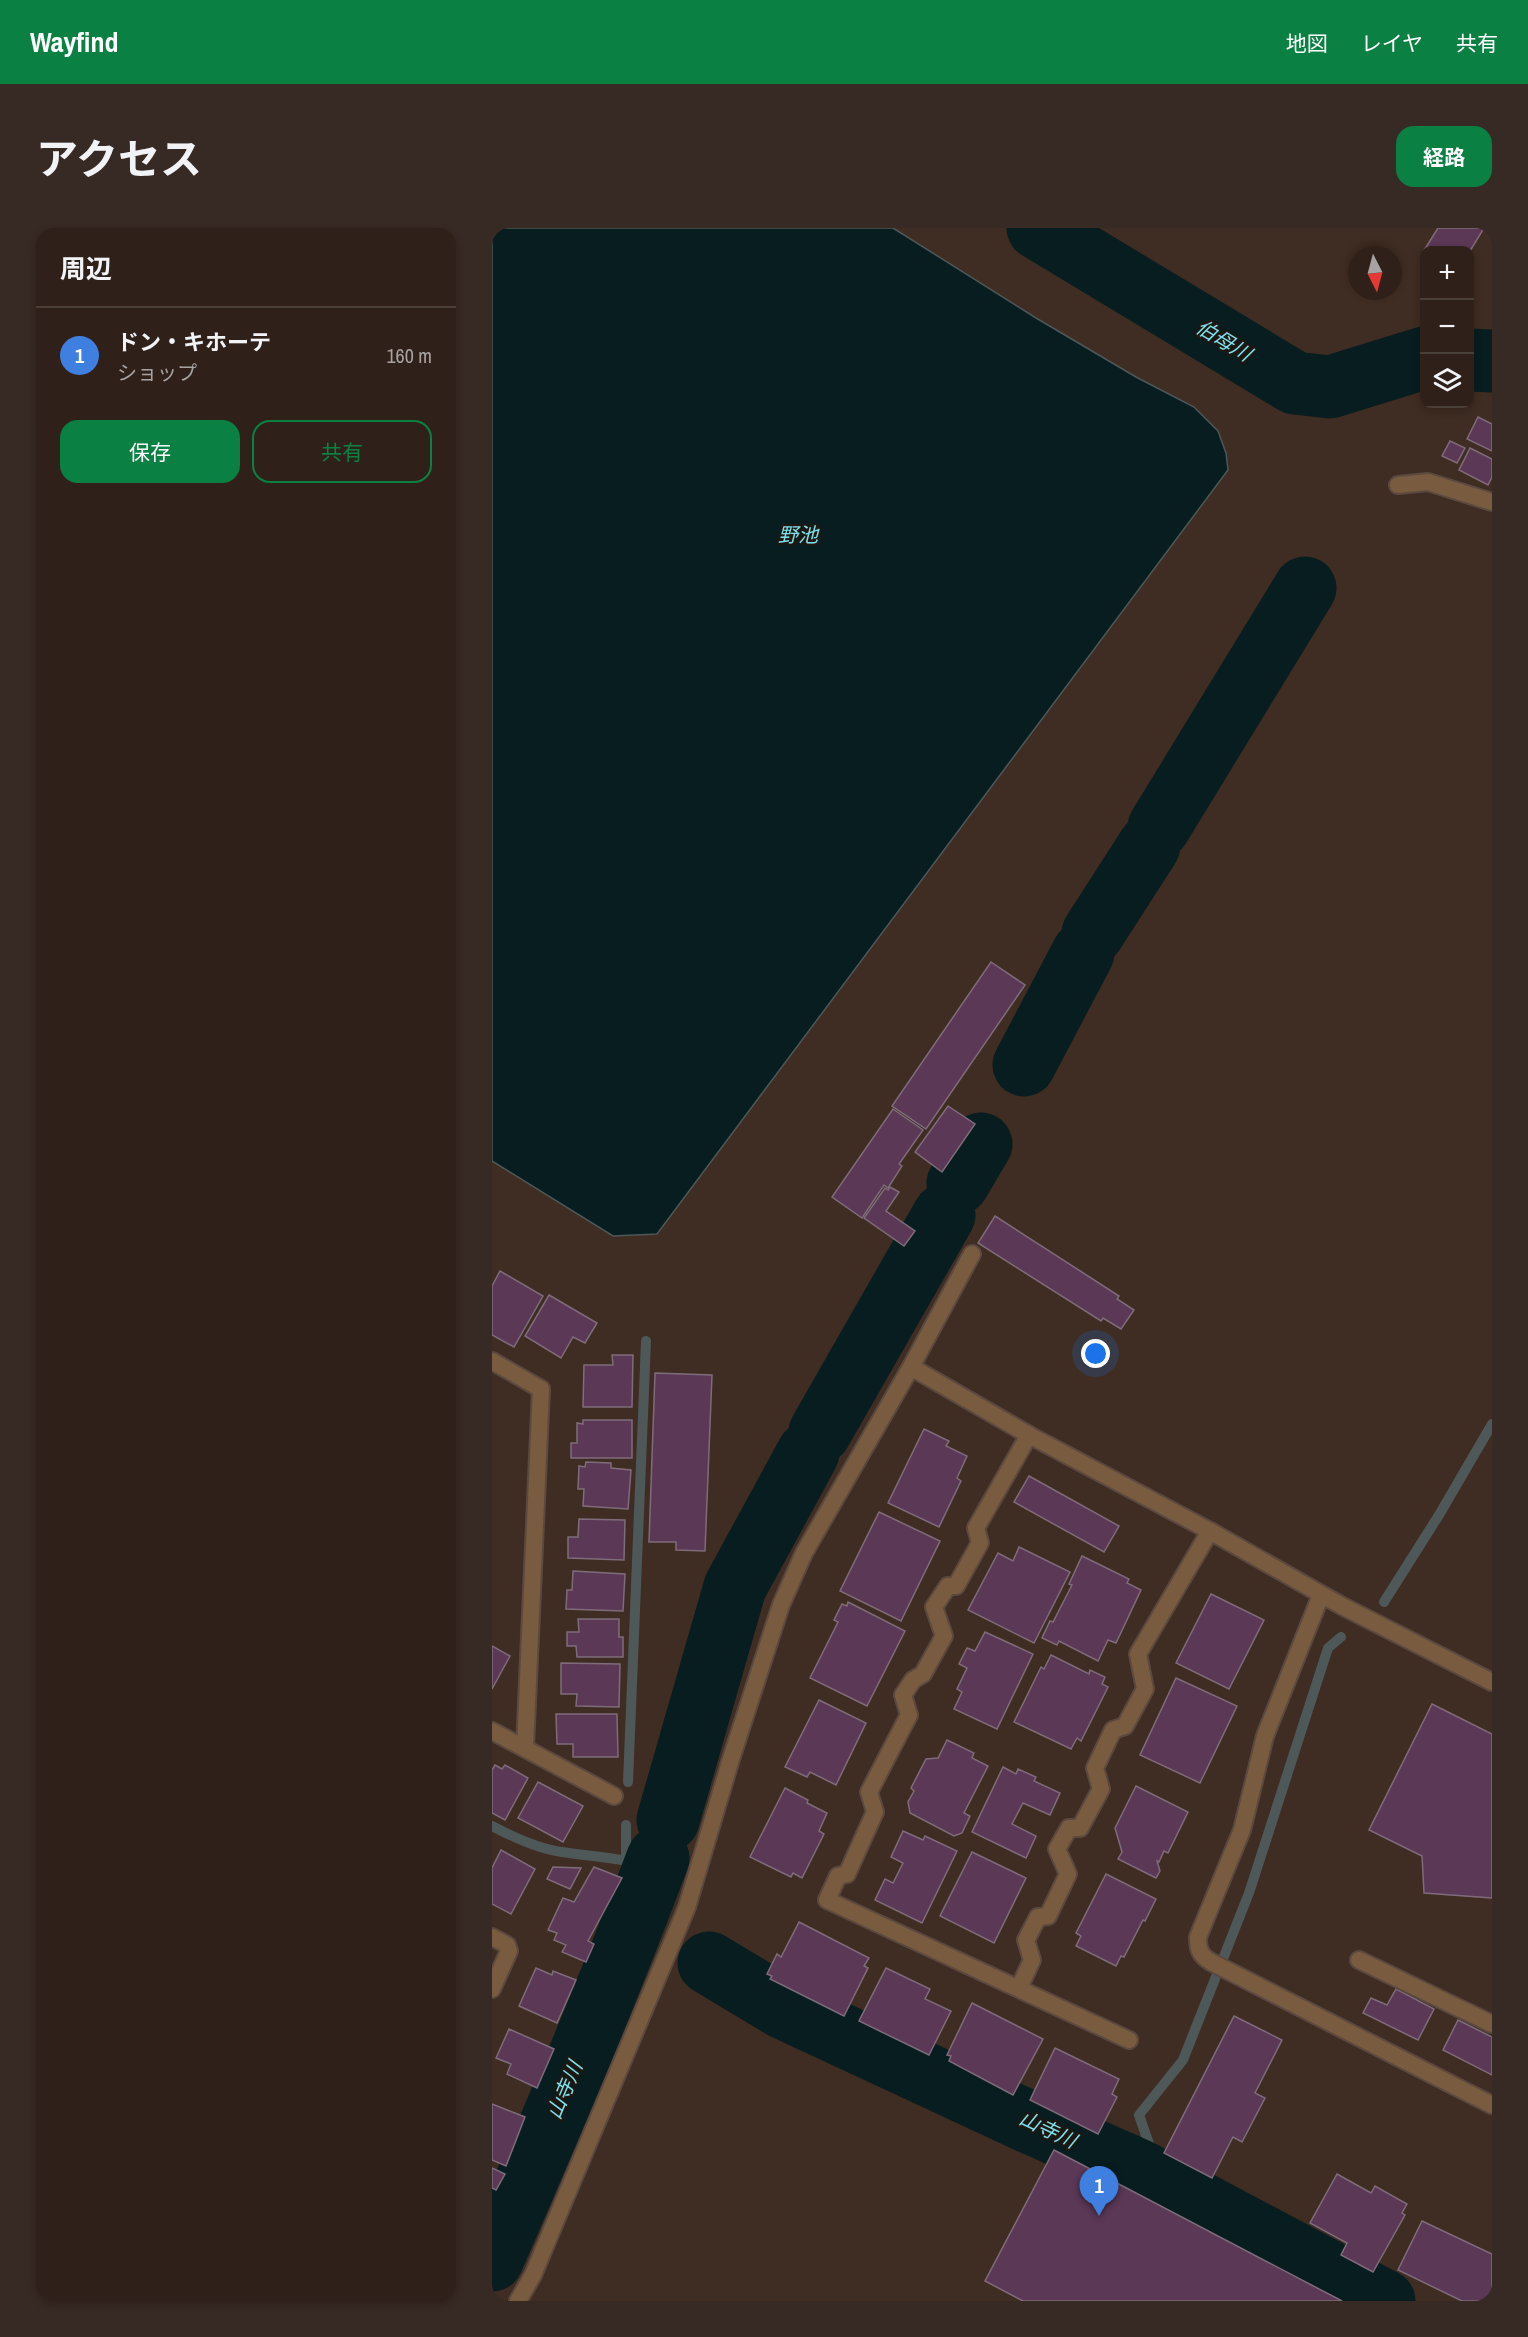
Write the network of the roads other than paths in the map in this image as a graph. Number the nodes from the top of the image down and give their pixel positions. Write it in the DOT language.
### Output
graph roads {
  1 [pos="1398,485"];
  2 [pos="1492,502"];
  3 [pos="972,1254"];
  4 [pos="492,1362"];
  5 [pos="911,1367"];
  6 [pos="1029,1435"];
  7 [pos="1210,1531"];
  8 [pos="1321,1595"];
  9 [pos="1492,1682"];
  10 [pos="492,1731"];
  11 [pos="525,1748"];
  12 [pos="614,1796"];
  13 [pos="492,1937"];
  14 [pos="1359,1960"];
  15 [pos="1019,1988"];
  16 [pos="492,1989"];
  17 [pos="1492,2024"];
  18 [pos="1129,2040"];
  19 [pos="1492,2105"];
  20 [pos="518,2301"];
  1 -- 2 [label="street"];
  3 -- 5 [label="street"];
  4 -- 11 [label="street"];
  5 -- 6 [label="street"];
  5 -- 20 [label="street"];
  6 -- 7 [label="street"];
  6 -- 15 [label="street"];
  7 -- 8 [label="street"];
  7 -- 15 [label="street"];
  8 -- 9 [label="street"];
  8 -- 19 [label="street"];
  10 -- 11 [label="street"];
  11 -- 12 [label="street"];
  13 -- 16 [label="street"];
  14 -- 17 [label="street"];
  15 -- 18 [label="street"];
}
